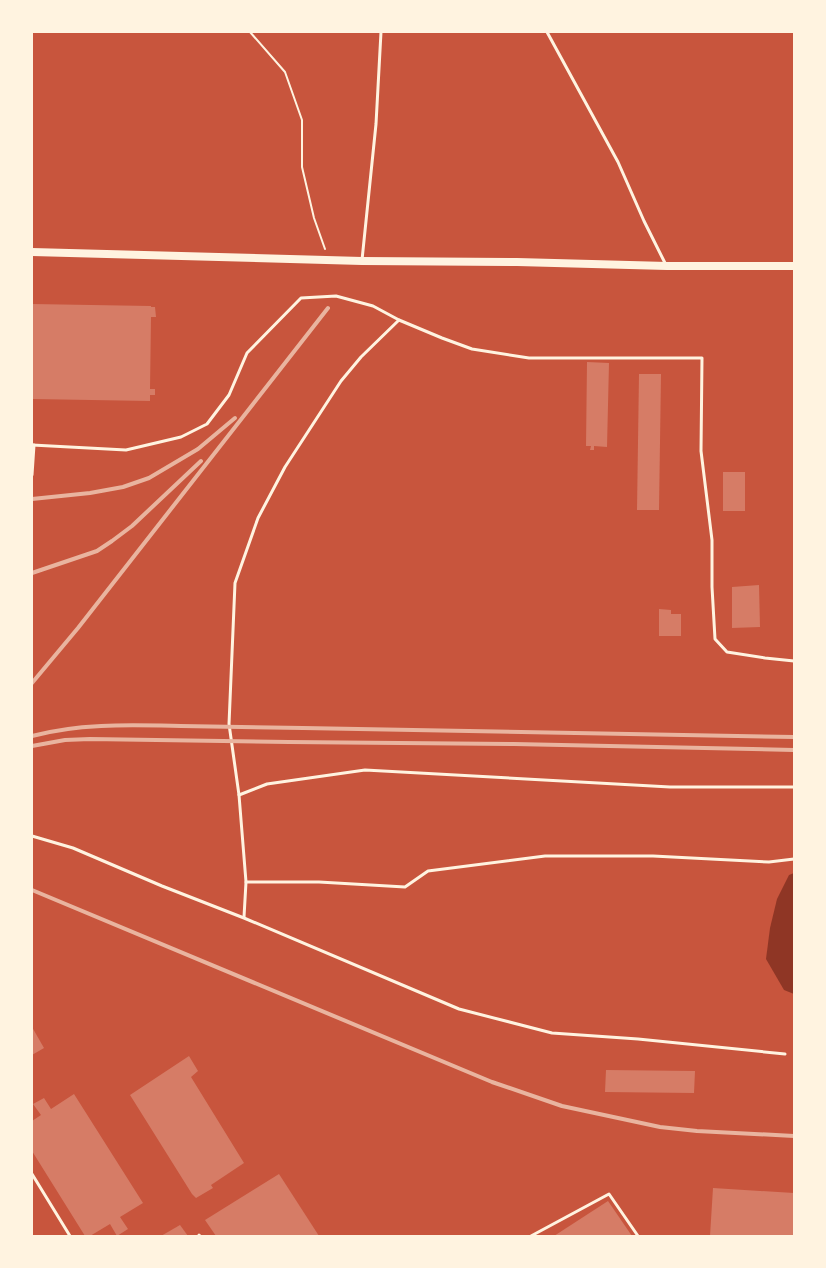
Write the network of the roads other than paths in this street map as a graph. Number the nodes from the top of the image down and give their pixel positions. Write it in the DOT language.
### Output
graph roads {
  1 [pos="381,32"];
  2 [pos="547,32"];
  3 [pos="32,252"];
  4 [pos="362,261"];
  5 [pos="667,266"];
  6 [pos="795,267"];
  7 [pos="399,320"];
  8 [pos="33,445"];
  9 [pos="32,475"];
  10 [pos="795,661"];
  11 [pos="795,788"];
  12 [pos="239,795"];
  13 [pos="32,836"];
  14 [pos="795,859"];
  15 [pos="246,882"];
  16 [pos="244,918"];
  17 [pos="785,1054"];
  18 [pos="32,1174"];
  19 [pos="70,1236"];
  20 [pos="531,1236"];
  21 [pos="638,1236"];
  1 -- 4 [label="lane"];
  2 -- 5 [label="lane"];
  3 -- 4 [label="main road"];
  4 -- 5 [label="main road"];
  5 -- 6 [label="main road"];
  7 -- 8 [label="lane"];
  7 -- 10 [label="lane"];
  7 -- 12 [label="lane"];
  8 -- 9 [label="lane"];
  11 -- 12 [label="lane"];
  12 -- 15 [label="lane"];
  13 -- 16 [label="lane"];
  14 -- 15 [label="lane"];
  15 -- 16 [label="lane"];
  16 -- 17 [label="lane"];
  18 -- 19 [label="lane"];
  20 -- 21 [label="lane"];
}
